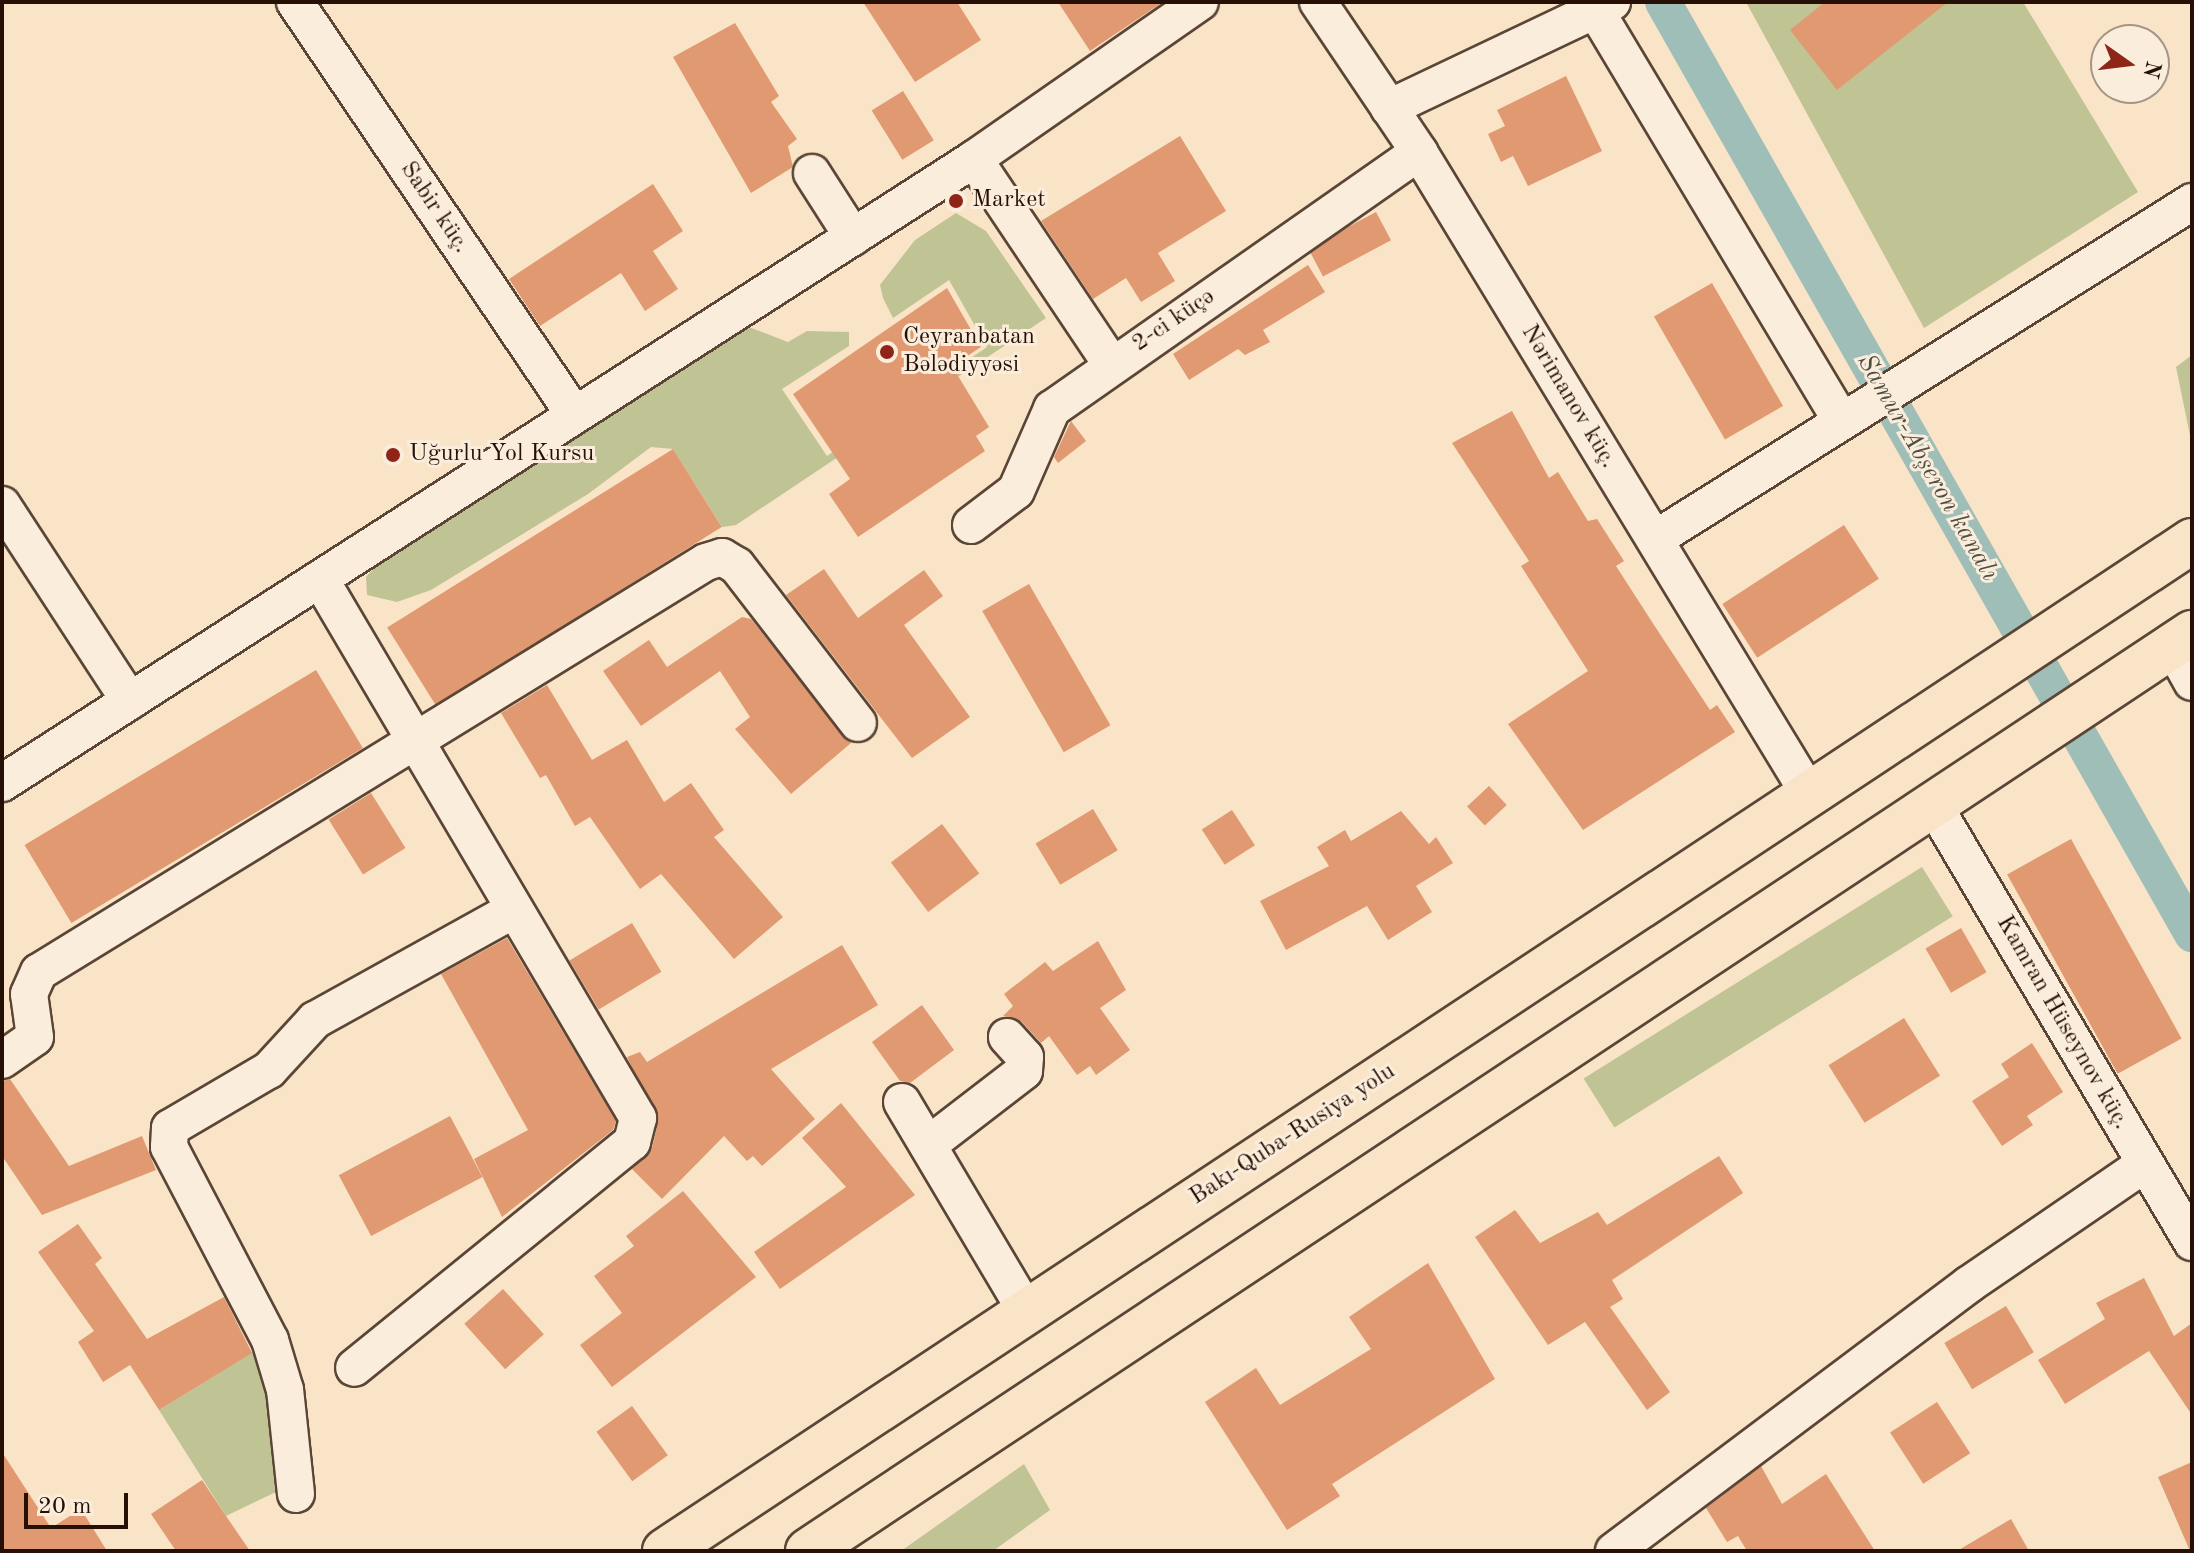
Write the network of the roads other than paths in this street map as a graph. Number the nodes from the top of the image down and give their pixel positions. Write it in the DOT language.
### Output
graph roads {
  1 [pos="295,2"];
  2 [pos="1200,2"];
  3 [pos="1318,2"];
  4 [pos="1604,6"];
  5 [pos="1389,108"];
  6 [pos="1419,152"];
  7 [pos="974,159"];
  8 [pos="812,173"];
  9 [pos="2192,202"];
  10 [pos="853,237"];
  11 [pos="1111,364"];
  12 [pos="573,413"];
  13 [pos="1844,417"];
  14 [pos="2,505"];
  15 [pos="971,525"];
  16 [pos="1655,539"];
  17 [pos="2192,541"];
  18 [pos="320,579"];
  19 [pos="2175,656"];
  20 [pos="130,701"];
  21 [pos="858,723"];
  22 [pos="413,741"];
  23 [pos="2,783"];
  24 [pos="1811,797"];
  25 [pos="1933,804"];
  26 [pos="512,911"];
  27 [pos="1007,1037"];
  28 [pos="2,1060"];
  29 [pos="902,1102"];
  30 [pos="928,1145"];
  31 [pos="2145,1164"];
  32 [pos="2192,1242"];
  33 [pos="1026,1311"];
  34 [pos="354,1368"];
  35 [pos="296,1494"];
  36 [pos="665,1551"];
  37 [pos="808,1551"];
  38 [pos="1614,1551"];
  1 -- 12 [label="street, Sabir küç."];
  2 -- 7 [label="street"];
  3 -- 5 [label="street, Nərimanov küç."];
  4 -- 5 [label="street"];
  4 -- 13 [label="street"];
  5 -- 6 [label="street, Nərimanov küç."];
  6 -- 11 [label="street, 2-ci küçə"];
  6 -- 16 [label="street, Nərimanov küç."];
  7 -- 10 [label="street"];
  7 -- 11 [label="street"];
  8 -- 10 [label="street"];
  9 -- 13 [label="street"];
  10 -- 12 [label="street"];
  11 -- 15 [label="street, 2-ci küçə"];
  12 -- 18 [label="street"];
  13 -- 16 [label="street"];
  14 -- 20 [label="street"];
  16 -- 24 [label="street, Nərimanov küç."];
  17 -- 24 [label="highway, Bakı-Quba-Rusiya yolu"];
  18 -- 20 [label="street"];
  18 -- 22 [label="street"];
  19 -- 25 [label="highway"];
  20 -- 23 [label="street"];
  21 -- 22 [label="street"];
  22 -- 26 [label="street"];
  22 -- 28 [label="street"];
  24 -- 33 [label="highway, Bakı-Quba-Rusiya yolu"];
  25 -- 31 [label="street, Kamran Hüseynov küç."];
  25 -- 37 [label="highway"];
  26 -- 34 [label="street"];
  26 -- 35 [label="street"];
  27 -- 30 [label="street"];
  29 -- 30 [label="street"];
  30 -- 33 [label="street"];
  31 -- 32 [label="street, Kamran Hüseynov küç."];
  31 -- 38 [label="street"];
  33 -- 36 [label="highway, Bakı-Quba-Rusiya yolu"];
}
